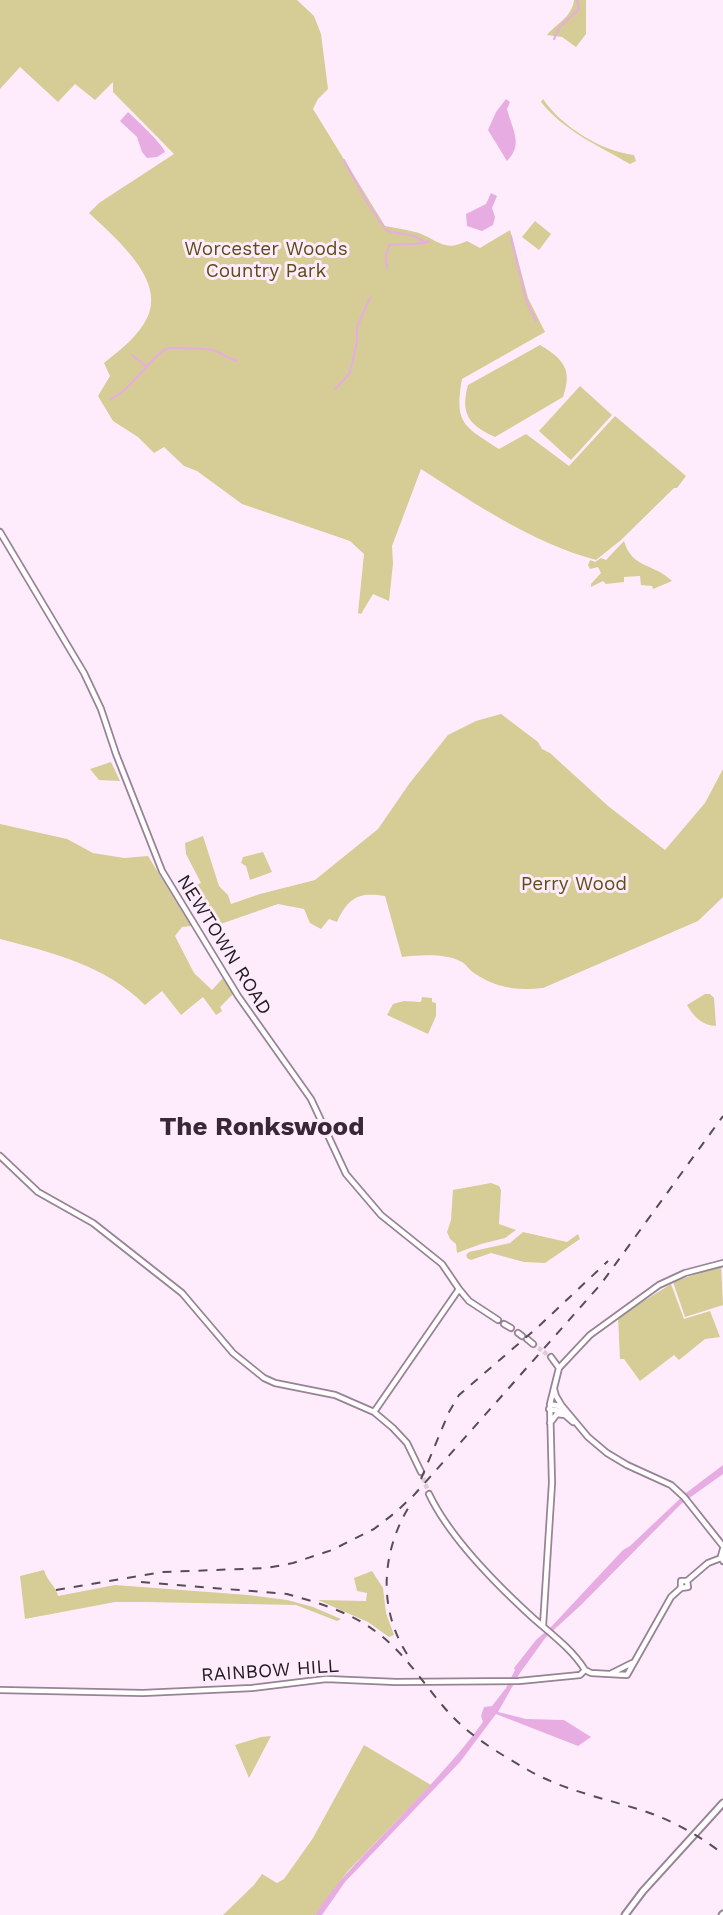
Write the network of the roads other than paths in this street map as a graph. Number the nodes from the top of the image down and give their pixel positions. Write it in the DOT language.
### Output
graph roads {
  1 [pos="0,533"];
  2 [pos="0,1156"];
  3 [pos="723,1263"];
  4 [pos="458,1289"];
  5 [pos="498,1320"];
  6 [pos="504,1324"];
  7 [pos="511,1328"];
  8 [pos="522,1336"];
  9 [pos="533,1344"];
  10 [pos="551,1357"];
  11 [pos="559,1368"];
  12 [pos="554,1384"];
  13 [pos="549,1406"];
  14 [pos="563,1407"];
  15 [pos="374,1412"];
  16 [pos="571,1418"];
  17 [pos="549,1424"];
  18 [pos="581,1429"];
  19 [pos="421,1472"];
  20 [pos="429,1494"];
  21 [pos="723,1548"];
  22 [pos="722,1560"];
  23 [pos="544,1627"];
  24 [pos="635,1661"];
  25 [pos="585,1670"];
  26 [pos="607,1675"];
  27 [pos="0,1690"];
  28 [pos="723,1802"];
  29 [pos="625,1915"];
  1 -- 4 [label="main road, NEWTOWN ROAD"];
  2 -- 15 [label="main road"];
  3 -- 11 [label="main road"];
  4 -- 5 [label="main road, NEWTOWN ROAD"];
  4 -- 15 [label="main road"];
  6 -- 7 [label="main road"];
  8 -- 9 [label="main road"];
  10 -- 11 [label="main road"];
  11 -- 12 [label="main road"];
  12 -- 13 [label="main road"];
  12 -- 14 [label="main road"];
  13 -- 14 [label="main road"];
  13 -- 16 [label="main road"];
  13 -- 17 [label="main road"];
  14 -- 16 [label="main road"];
  15 -- 19 [label="main road"];
  16 -- 18 [label="main road"];
  17 -- 18 [label="main road"];
  17 -- 23 [label="main road"];
  18 -- 21 [label="main road"];
  20 -- 23 [label="main road"];
  21 -- 22 [label="main road"];
  22 -- 24 [label="main road"];
  23 -- 25 [label="main road"];
  24 -- 26 [label="main road"];
  24 -- 26 [label="main road"];
  25 -- 26 [label="main road"];
  25 -- 27 [label="main road, RAINBOW HILL"];
  28 -- 29 [label="main road"];
}
